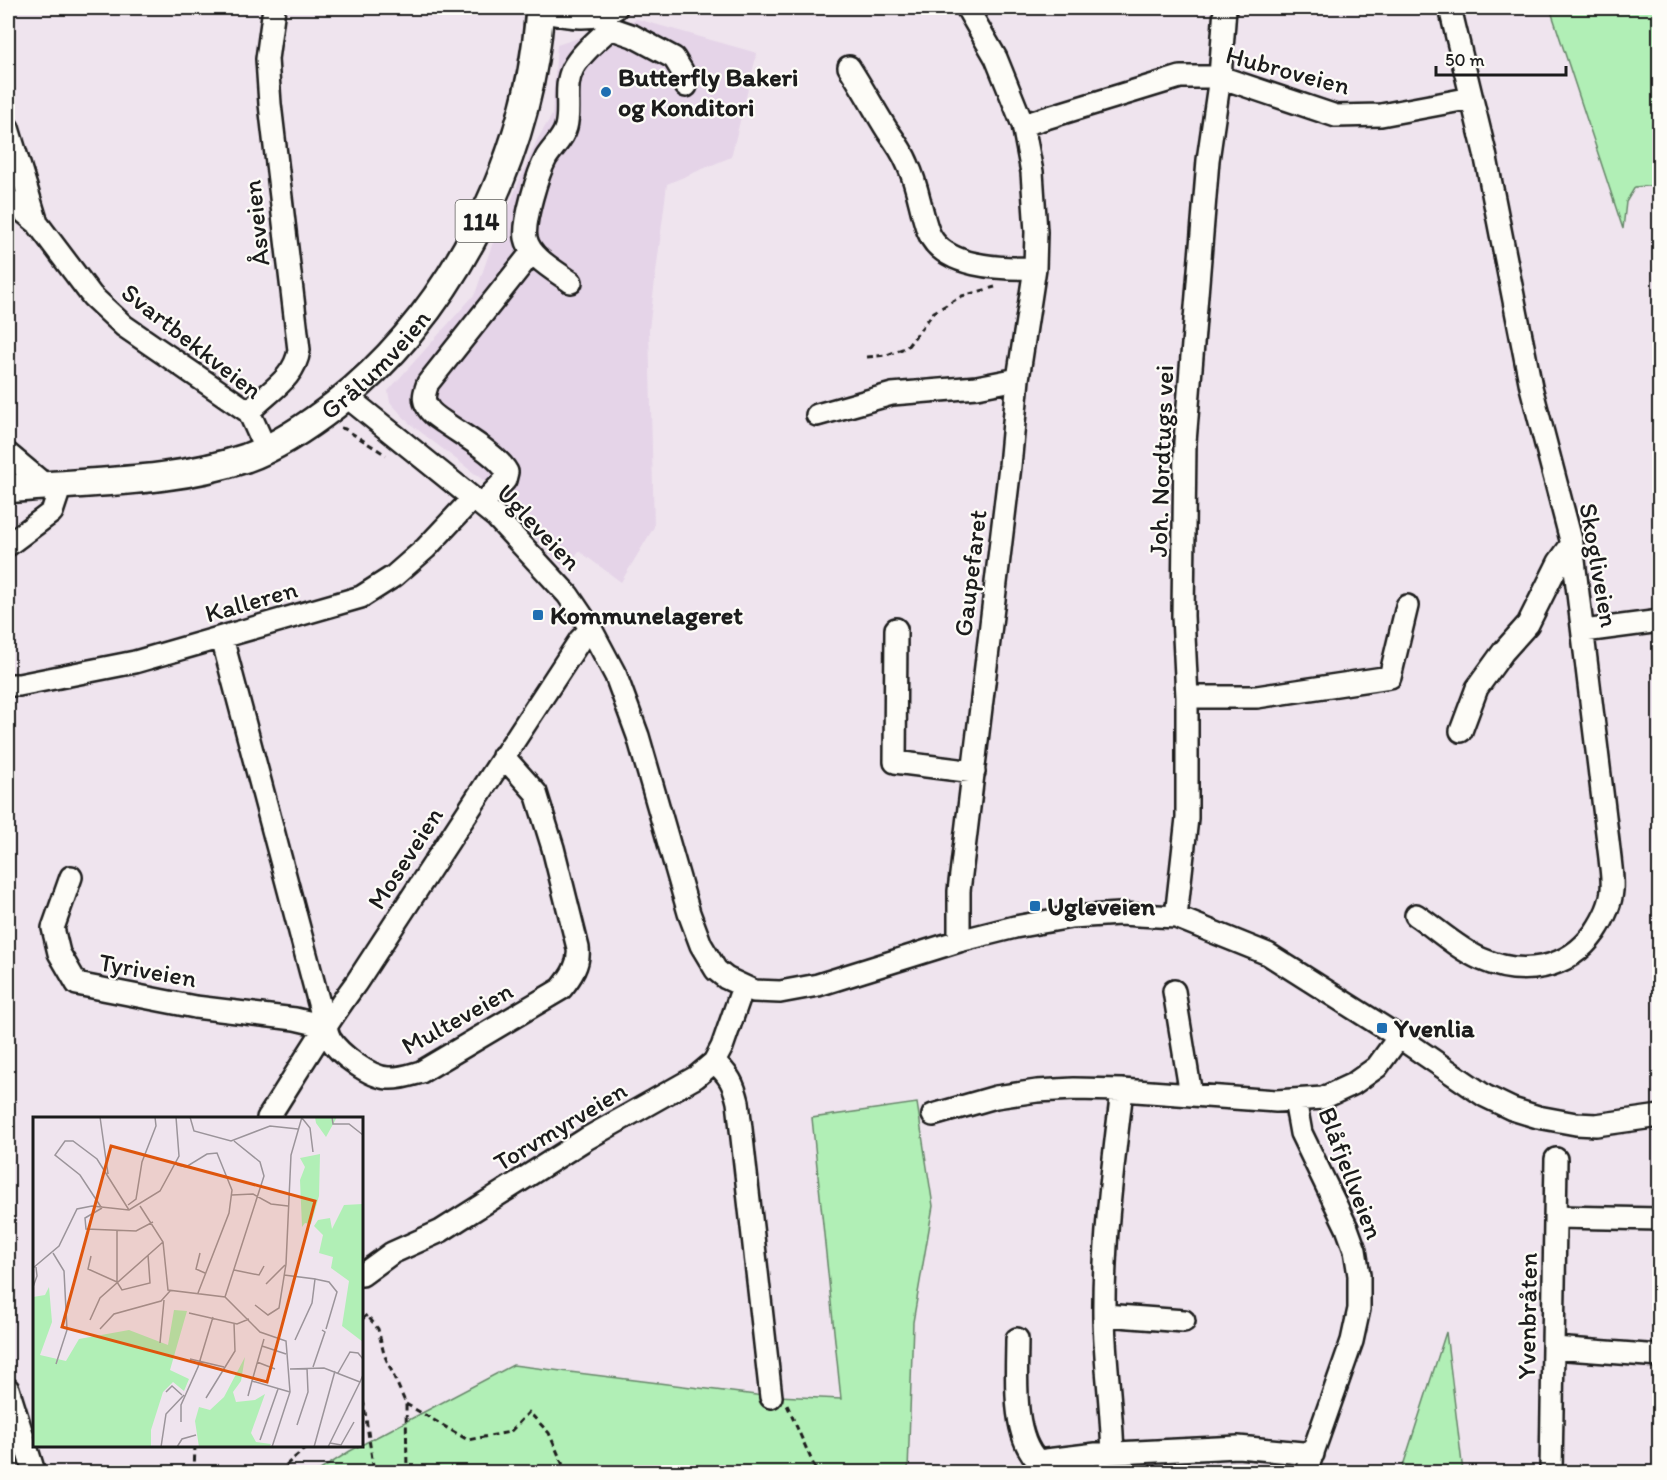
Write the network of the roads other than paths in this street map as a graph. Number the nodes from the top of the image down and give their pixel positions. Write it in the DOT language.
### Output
graph roads {
  1 [pos="274,8"];
  2 [pos="967,8"];
  3 [pos="1225,8"];
  4 [pos="1450,8"];
  5 [pos="539,9"];
  6 [pos="609,17"];
  7 [pos="849,66"];
  8 [pos="1220,77"];
  9 [pos="686,86"];
  10 [pos="1472,98"];
  11 [pos="1023,125"];
  12 [pos="8,128"];
  13 [pos="8,199"];
  14 [pos="37,223"];
  15 [pos="532,252"];
  16 [pos="1034,275"];
  17 [pos="571,282"];
  18 [pos="1018,379"];
  19 [pos="346,396"];
  20 [pos="249,412"];
  21 [pos="817,416"];
  22 [pos="266,450"];
  23 [pos="8,454"];
  24 [pos="53,485"];
  25 [pos="8,489"];
  26 [pos="477,501"];
  27 [pos="1572,544"];
  28 [pos="8,545"];
  29 [pos="1407,606"];
  30 [pos="1659,621"];
  31 [pos="591,629"];
  32 [pos="896,629"];
  33 [pos="1584,631"];
  34 [pos="222,638"];
  35 [pos="8,685"];
  36 [pos="1187,697"];
  37 [pos="1461,731"];
  38 [pos="503,756"];
  39 [pos="974,772"];
  40 [pos="71,877"];
  41 [pos="1416,915"];
  42 [pos="1176,917"];
  43 [pos="958,941"];
  44 [pos="743,987"];
  45 [pos="1174,991"];
  46 [pos="325,1026"];
  47 [pos="1399,1037"];
  48 [pos="714,1062"];
  49 [pos="1122,1090"];
  50 [pos="1191,1095"];
  51 [pos="1295,1100"];
  52 [pos="933,1115"];
  53 [pos="1659,1116"];
  54 [pos="269,1117"];
  55 [pos="1556,1160"];
  56 [pos="1556,1217"];
  57 [pos="1659,1219"];
  58 [pos="363,1274"];
  59 [pos="1104,1315"];
  60 [pos="1184,1321"];
  61 [pos="1017,1339"];
  62 [pos="1554,1348"];
  63 [pos="1659,1356"];
  64 [pos="8,1389"];
  65 [pos="771,1397"];
  66 [pos="1113,1462"];
  67 [pos="1310,1463"];
  68 [pos="1036,1467"];
  69 [pos="34,1473"];
  70 [pos="1551,1473"];
  1 -- 20 [label="street, Åsveien"];
  2 -- 11 [label="street, Gaupefaret"];
  3 -- 8 [label="street, Joh. Nordtugs vei"];
  4 -- 10 [label="street, Skogliveien"];
  5 -- 6 [label="street"];
  5 -- 19 [label="main road, Grålumveien / 114"];
  6 -- 9 [label="street"];
  6 -- 15 [label="street"];
  7 -- 16 [label="street"];
  8 -- 10 [label="street, Hubroveien"];
  8 -- 11 [label="street, Hubroveien"];
  8 -- 36 [label="street, Joh. Nordtugs vei"];
  10 -- 27 [label="street, Skogliveien"];
  11 -- 16 [label="street, Gaupefaret"];
  12 -- 14 [label="street"];
  13 -- 14 [label="street, Svartbekkveien"];
  14 -- 20 [label="street, Svartbekkveien"];
  15 -- 17 [label="street"];
  15 -- 26 [label="street, Kalleren"];
  16 -- 18 [label="street, Gaupefaret"];
  18 -- 21 [label="street"];
  18 -- 39 [label="street, Gaupefaret"];
  19 -- 22 [label="main road, Grålumveien / 114"];
  19 -- 26 [label="street, Ugleveien"];
  20 -- 22 [label="street, Svartbekkveien"];
  22 -- 24 [label="main road, Grålumveien / 114"];
  23 -- 24 [label="street"];
  24 -- 25 [label="main road, Grålumveien / 114"];
  24 -- 28 [label="street"];
  26 -- 31 [label="street, Ugleveien"];
  26 -- 34 [label="street, Kalleren"];
  27 -- 33 [label="street, Skogliveien"];
  27 -- 37 [label="street"];
  29 -- 36 [label="street"];
  30 -- 33 [label="street"];
  31 -- 38 [label="street, Moseveien"];
  31 -- 44 [label="street, Ugleveien"];
  32 -- 39 [label="street"];
  33 -- 41 [label="street, Skogliveien"];
  34 -- 35 [label="street, Kalleren"];
  34 -- 46 [label="street, Multeveien"];
  36 -- 42 [label="street, Joh. Nordtugs vei"];
  38 -- 46 [label="street, Moseveien"];
  38 -- 46 [label="street, Multeveien"];
  39 -- 43 [label="street, Gaupefaret"];
  40 -- 46 [label="street, Tyriveien"];
  42 -- 43 [label="street, Ugleveien"];
  42 -- 47 [label="street, Ugleveien"];
  43 -- 44 [label="street, Ugleveien"];
  44 -- 48 [label="street, Torvmyrveien"];
  45 -- 50 [label="street"];
  46 -- 54 [label="street, Moseveien"];
  47 -- 51 [label="street"];
  47 -- 53 [label="street, Ugleveien"];
  48 -- 58 [label="street, Torvmyrveien"];
  48 -- 65 [label="street"];
  49 -- 50 [label="street"];
  49 -- 52 [label="street"];
  49 -- 59 [label="street"];
  50 -- 51 [label="street"];
  51 -- 67 [label="street, Blåfjellveien"];
  55 -- 56 [label="street, Yvenbråten"];
  56 -- 57 [label="street"];
  56 -- 62 [label="street, Yvenbråten"];
  59 -- 60 [label="street"];
  59 -- 66 [label="street"];
  61 -- 68 [label="street"];
  62 -- 63 [label="street"];
  62 -- 70 [label="street, Yvenbråten"];
  64 -- 69 [label="street"];
  66 -- 67 [label="street"];
  66 -- 68 [label="street"];
}
